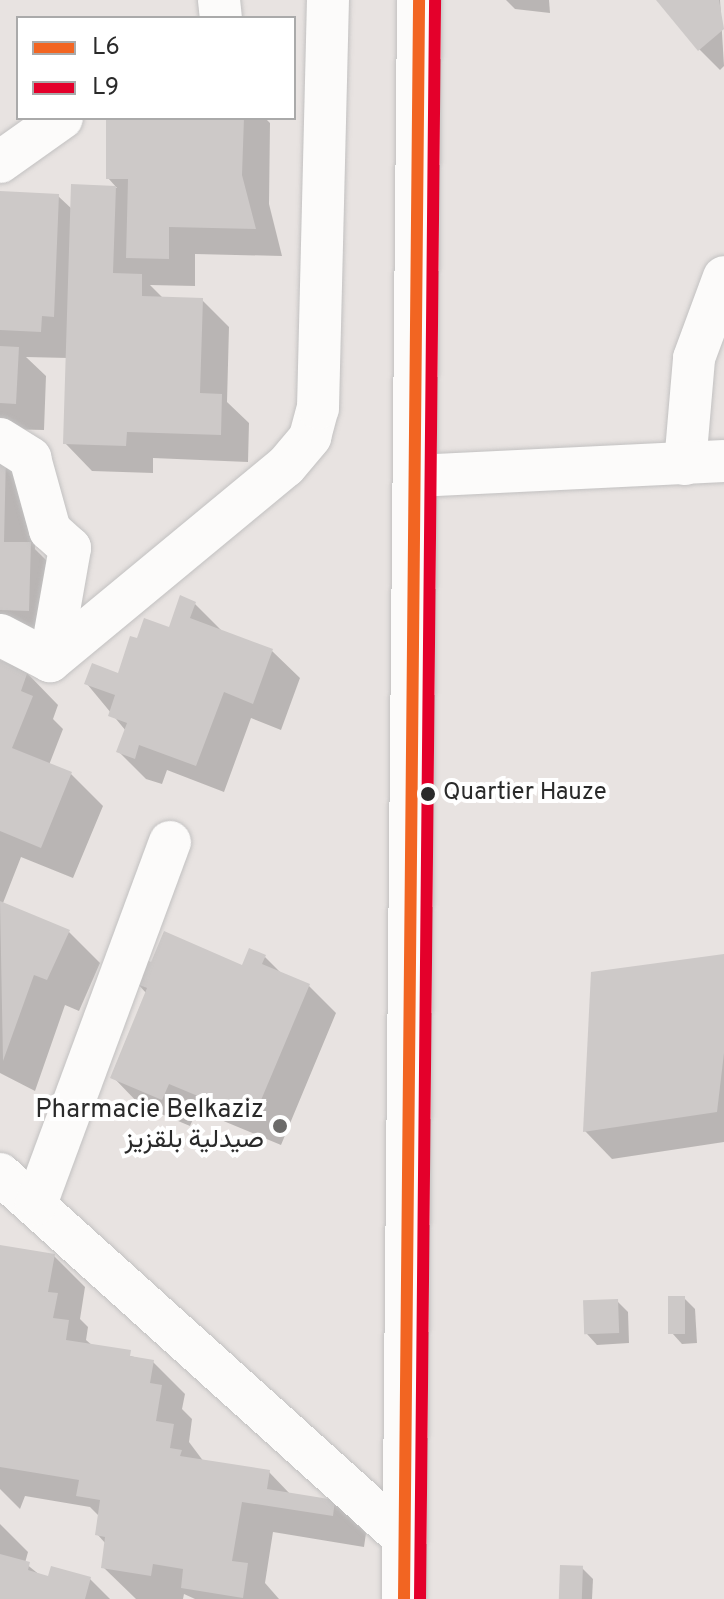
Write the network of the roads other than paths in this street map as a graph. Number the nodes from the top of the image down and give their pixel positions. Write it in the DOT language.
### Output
graph roads {
  1 [pos="328,0"];
  2 [pos="419,0"];
  3 [pos="59,120"];
  4 [pos="0,162"];
  5 [pos="724,277"];
  6 [pos="0,439"];
  7 [pos="705,463"];
  8 [pos="416,476"];
  9 [pos="0,635"];
  10 [pos="50,661"];
  11 [pos="170,842"];
  12 [pos="0,1174"];
  13 [pos="36,1204"];
  14 [pos="405,1539"];
  15 [pos="404,1599"];
  1 -- 10 [label="street"];
  2 -- 8 [label="main road"];
  3 -- 4 [label="street"];
  5 -- 7 [label="street"];
  6 -- 10 [label="street"];
  7 -- 8 [label="street"];
  8 -- 14 [label="main road"];
  9 -- 10 [label="street"];
  11 -- 13 [label="street"];
  12 -- 13 [label="street"];
  13 -- 14 [label="street"];
  14 -- 15 [label="main road"];
}
